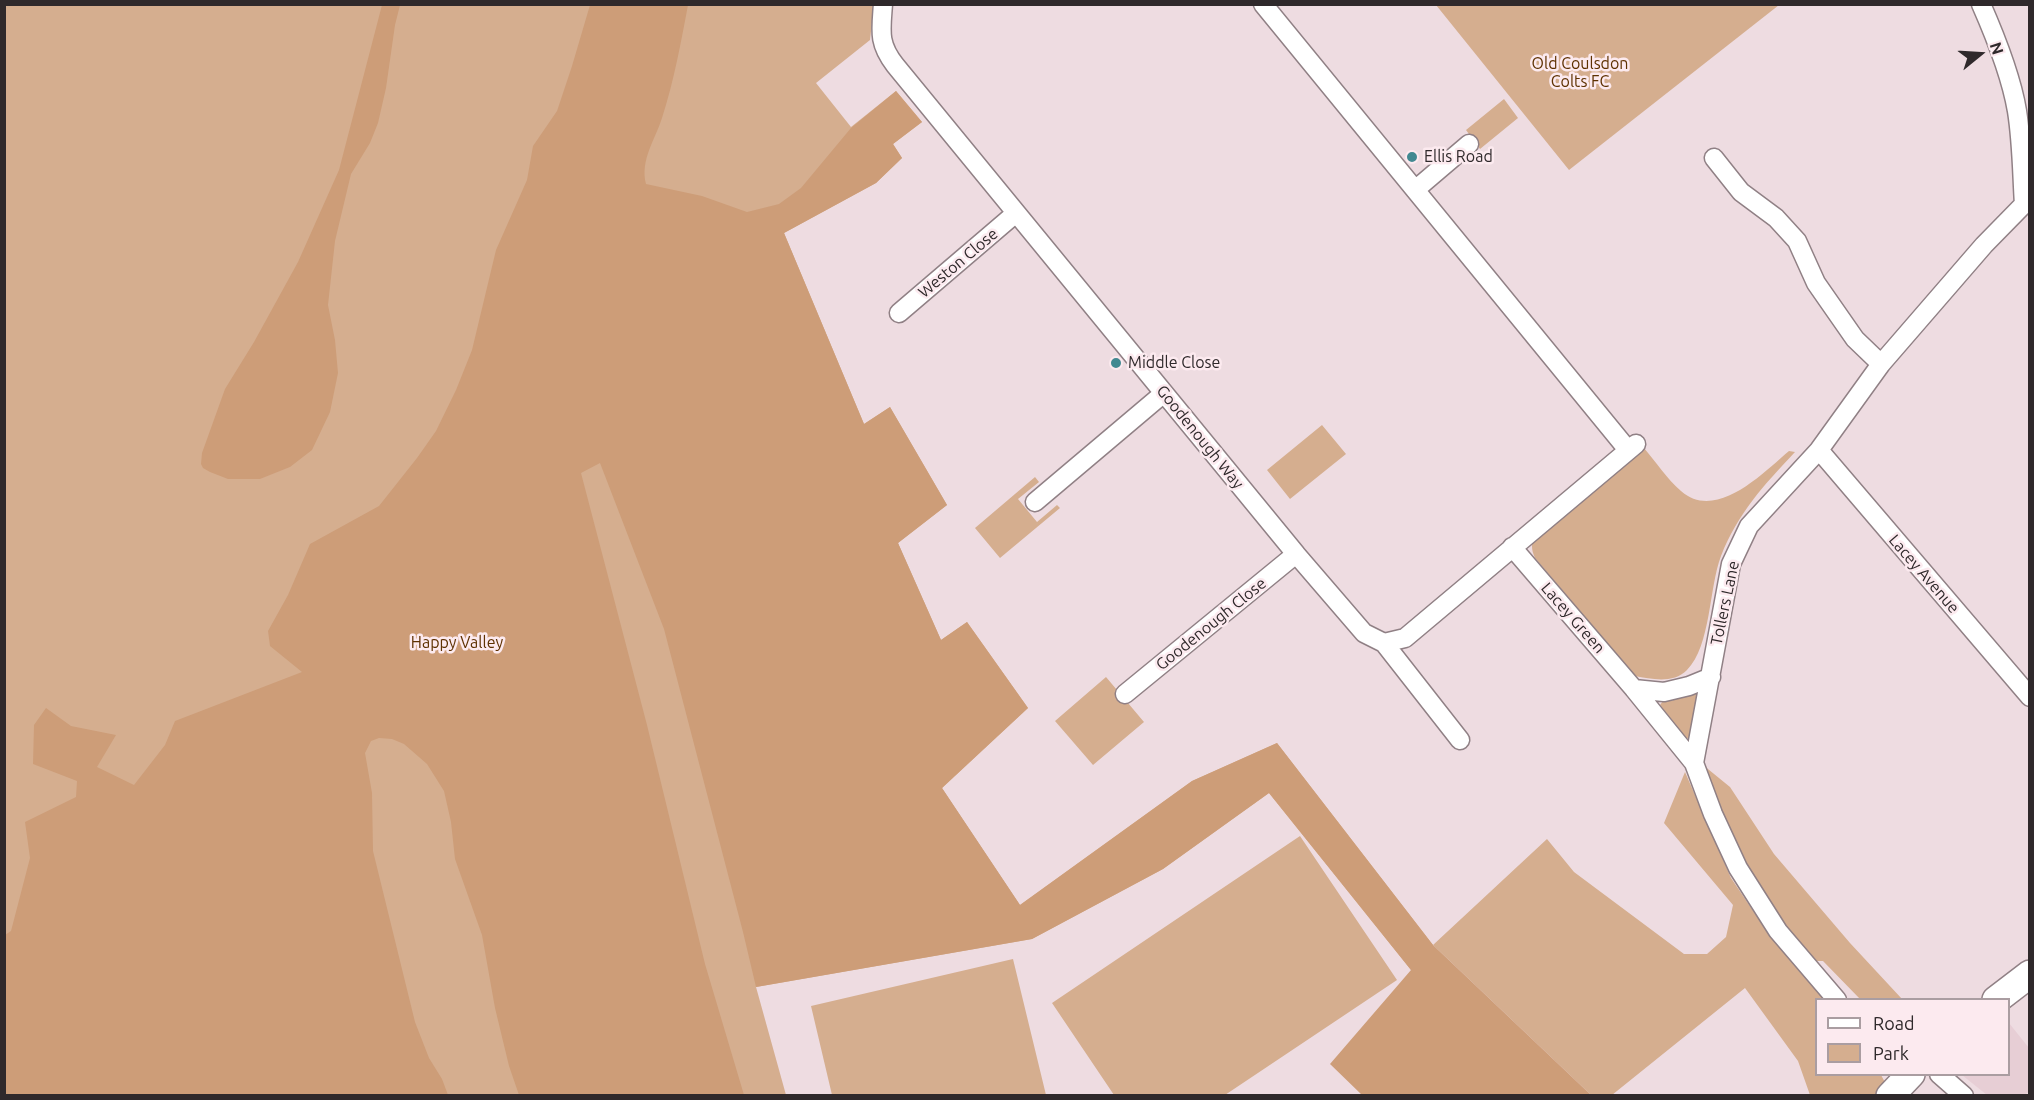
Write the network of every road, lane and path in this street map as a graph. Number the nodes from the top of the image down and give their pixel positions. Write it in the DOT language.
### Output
graph roads {
  1 [pos="883,4"];
  2 [pos="1263,4"];
  3 [pos="1981,4"];
  4 [pos="1469,144"];
  5 [pos="1714,158"];
  6 [pos="1415,190"];
  7 [pos="2027,201"];
  8 [pos="1016,213"];
  9 [pos="899,313"];
  10 [pos="1881,363"];
  11 [pos="1164,393"];
  12 [pos="1819,450"];
  13 [pos="1035,502"];
  14 [pos="1512,547"];
  15 [pos="1296,554"];
  16 [pos="1384,643"];
  17 [pos="1711,677"];
  18 [pos="1634,689"];
  19 [pos="1125,694"];
  20 [pos="2030,697"];
  21 [pos="1460,740"];
  22 [pos="1694,763"];
  23 [pos="2030,974"];
  24 [pos="1836,998"];
  25 [pos="1997,998"];
  26 [pos="1941,1076"];
  27 [pos="1964,1095"];
  1 -- 8 [label="street, Goodenough Way"];
  2 -- 6 [label="street"];
  3 -- 7 [label="street"];
  4 -- 6 [label="street"];
  5 -- 10 [label="street"];
  6 -- 14 [label="street"];
  7 -- 10 [label="street, Tollers Lane"];
  8 -- 9 [label="street, Weston Close"];
  8 -- 11 [label="street, Goodenough Way"];
  10 -- 12 [label="street, Tollers Lane"];
  11 -- 13 [label="street"];
  11 -- 15 [label="street, Goodenough Way"];
  12 -- 17 [label="street, Tollers Lane"];
  12 -- 20 [label="street, Lacey Avenue"];
  14 -- 16 [label="street"];
  14 -- 18 [label="street, Lacey Green"];
  15 -- 16 [label="street, Goodenough Way"];
  15 -- 19 [label="street, Goodenough Close"];
  16 -- 21 [label="street, Goodenough Way"];
  17 -- 18 [label="street"];
  17 -- 22 [label="street, Tollers Lane"];
  18 -- 22 [label="street, Lacey Green"];
  22 -- 24 [label="street"];
  23 -- 25 [label="main road"];
  26 -- 27 [label="street"];
}
